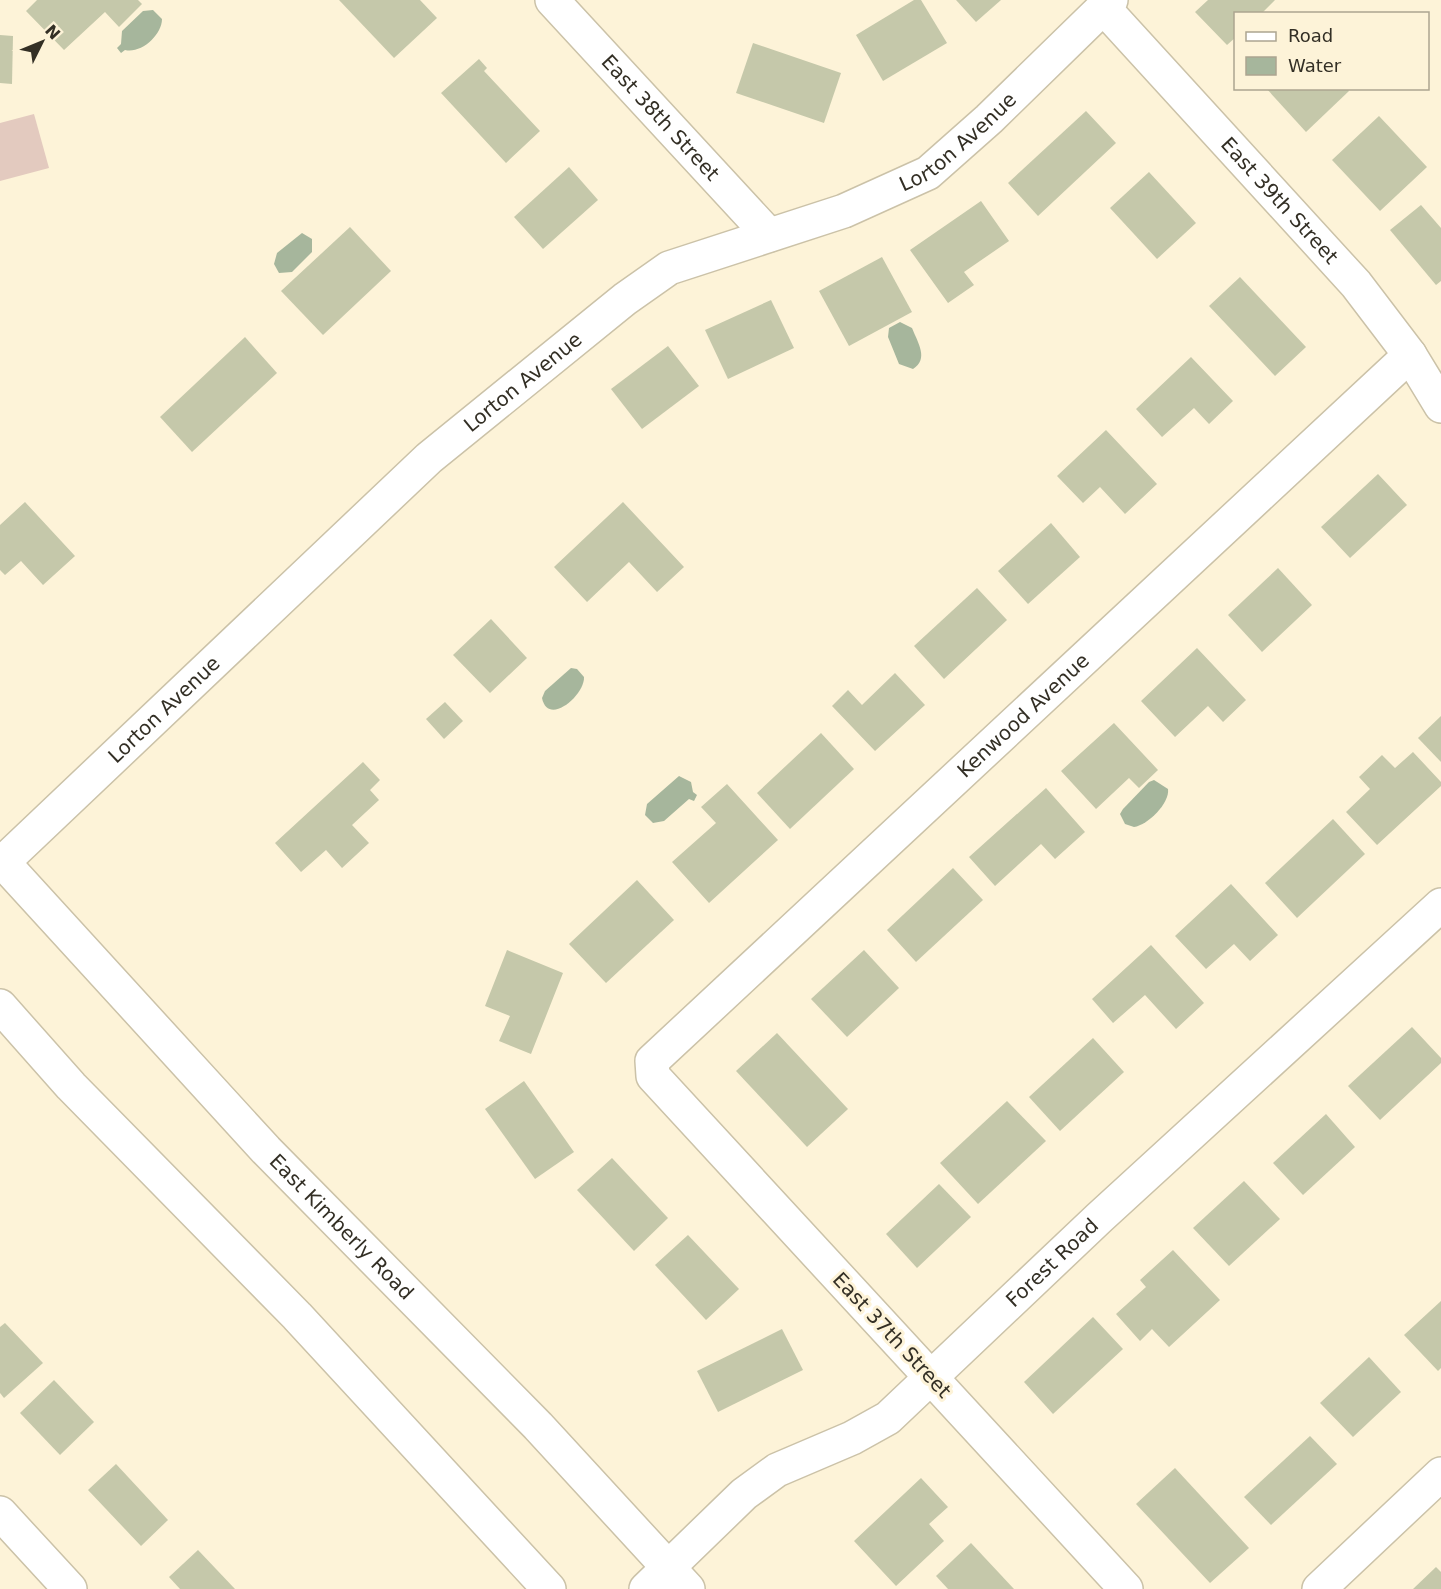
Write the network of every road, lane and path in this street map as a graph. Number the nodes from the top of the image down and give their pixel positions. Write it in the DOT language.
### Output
graph roads {
  1 [pos="552,0"];
  2 [pos="1107,4"];
  3 [pos="769,235"];
  4 [pos="1410,355"];
  5 [pos="1441,406"];
  6 [pos="1,862"];
  7 [pos="1441,905"];
  8 [pos="0,1006"];
  9 [pos="658,1082"];
  10 [pos="931,1377"];
  11 [pos="1441,1474"];
  12 [pos="0,1513"];
  13 [pos="667,1581"];
  14 [pos="58,1585"];
  15 [pos="549,1589"];
  16 [pos="1126,1589"];
  17 [pos="1319,1589"];
  1 -- 3 [label="street, East 38th Street"];
  2 -- 3 [label="street, Lorton Avenue"];
  2 -- 4 [label="street, East 39th Street"];
  3 -- 6 [label="street, Lorton Avenue"];
  4 -- 5 [label="street, East 39th Street"];
  4 -- 9 [label="street, Kenwood Avenue"];
  6 -- 13 [label="street, East Kimberly Road"];
  7 -- 10 [label="street, Forest Road"];
  8 -- 15 [label="street"];
  9 -- 10 [label="street, East 37th Street"];
  10 -- 13 [label="street, Forest Road"];
  10 -- 16 [label="street, East 37th Street"];
  11 -- 17 [label="street"];
  12 -- 14 [label="street"];
}
